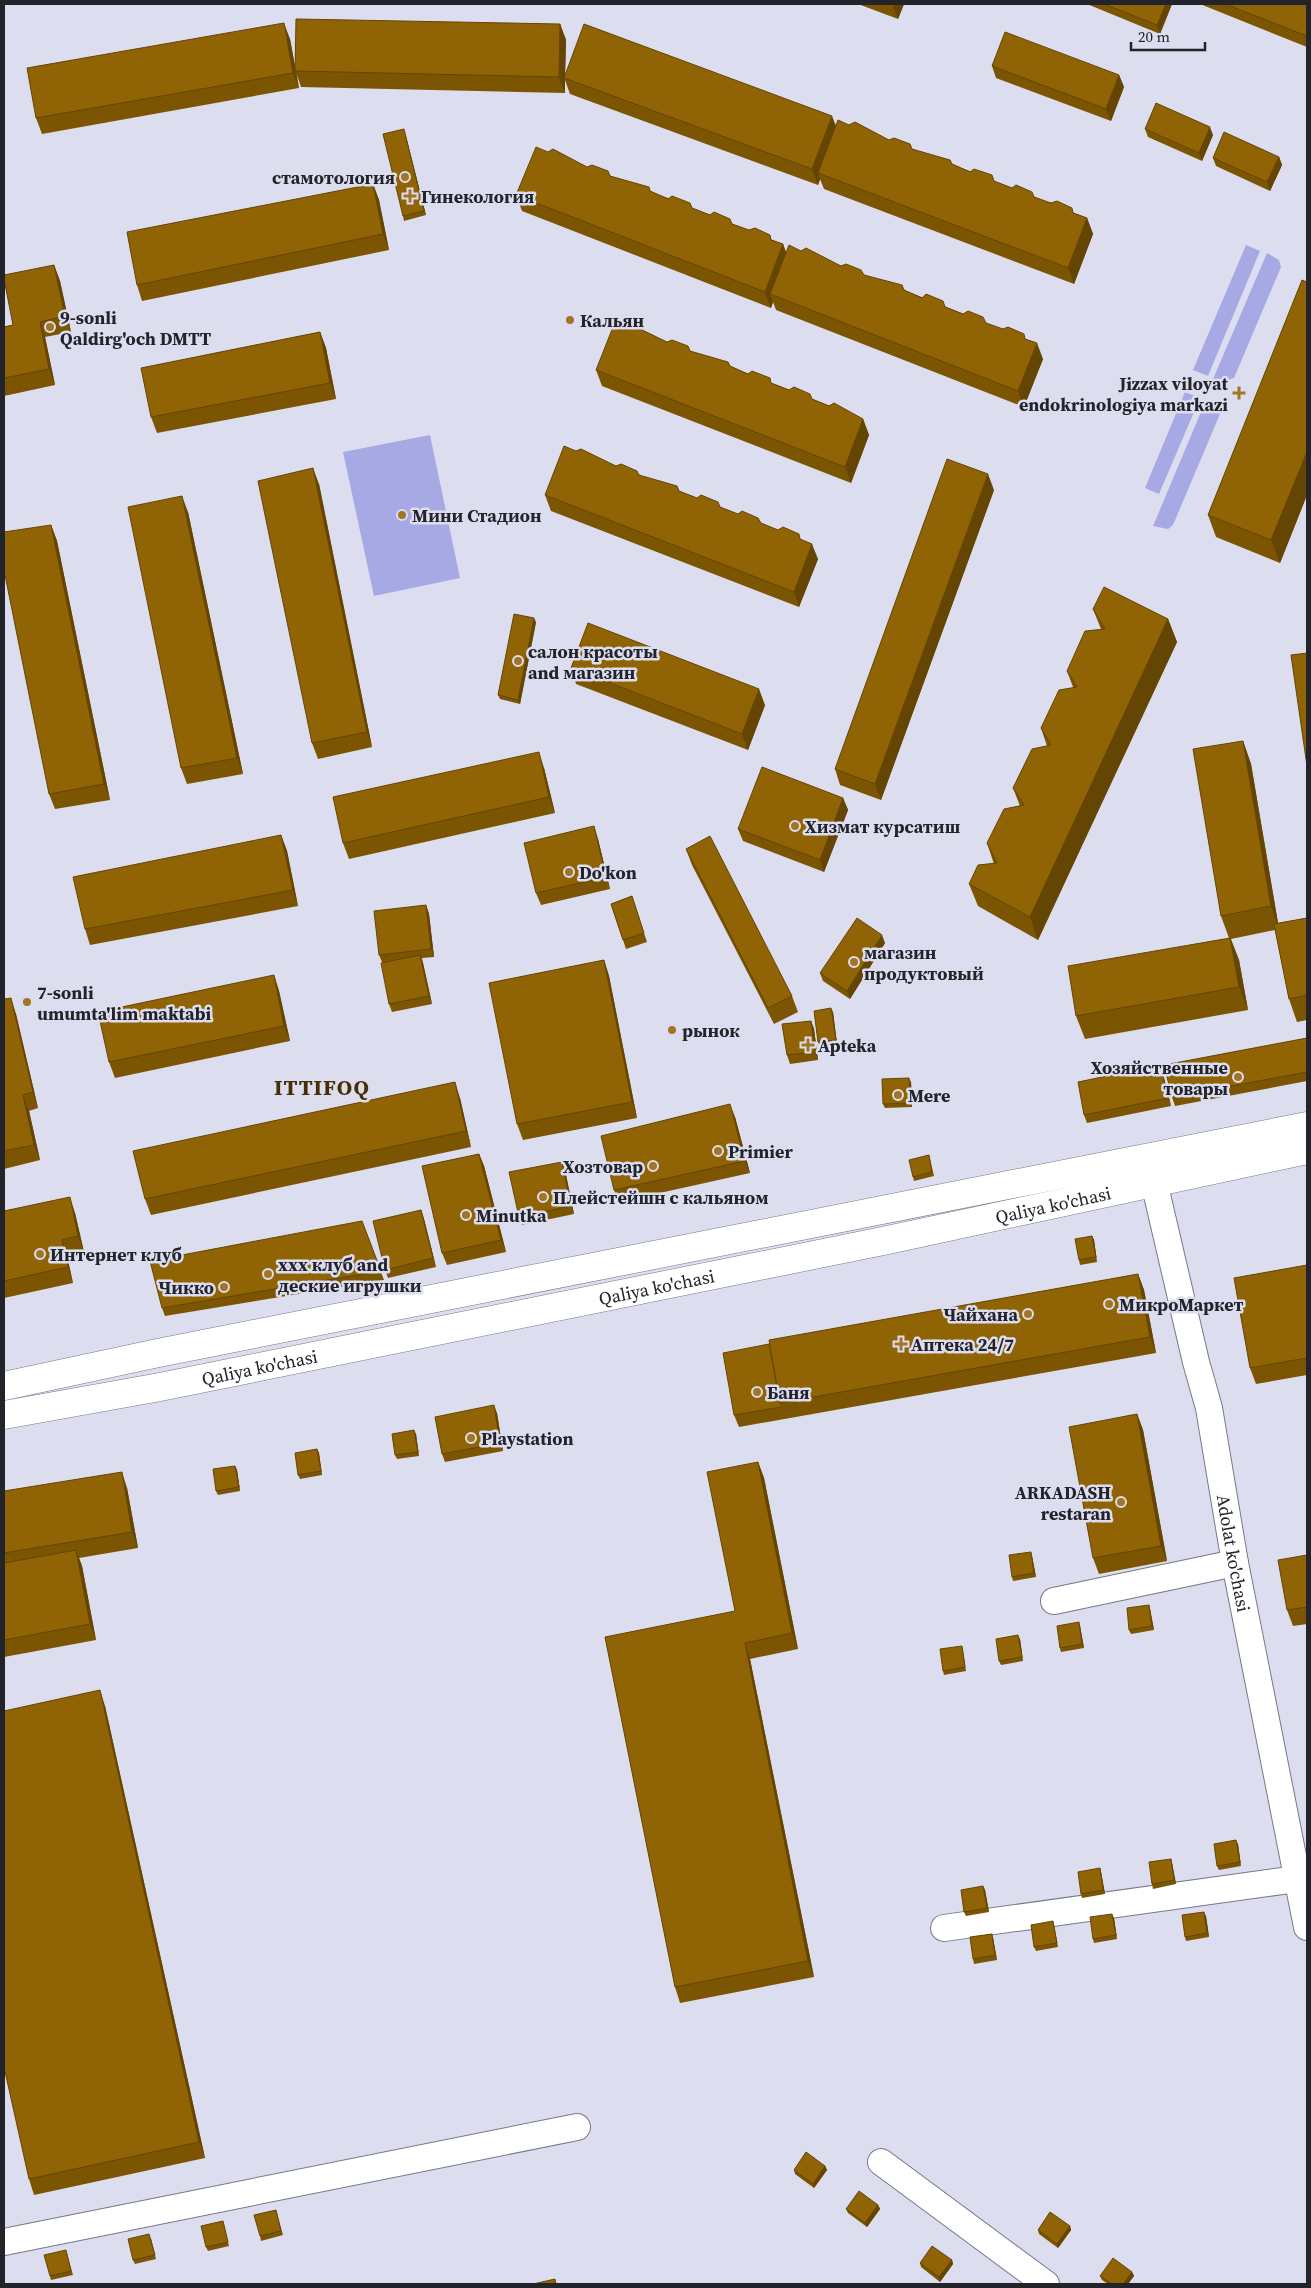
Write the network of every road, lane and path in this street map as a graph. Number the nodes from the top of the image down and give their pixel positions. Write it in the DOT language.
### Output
graph roads {
  1 [pos="1307,1126"];
  2 [pos="1307,1150"];
  3 [pos="1154,1182"];
  4 [pos="4,1386"];
  5 [pos="4,1415"];
  6 [pos="1235,1563"];
  7 [pos="1054,1601"];
  8 [pos="1298,1879"];
  9 [pos="1307,1927"];
  10 [pos="944,1928"];
  11 [pos="578,2127"];
  12 [pos="881,2162"];
  13 [pos="4,2242"];
  14 [pos="1046,2284"];
  1 -- 4 [label="main road, Qaliya ko'chasi"];
  2 -- 3 [label="main road, Qaliya ko'chasi"];
  3 -- 5 [label="main road, Qaliya ko'chasi"];
  3 -- 6 [label="street, Adolat ko'chasi"];
  6 -- 7 [label="street"];
  6 -- 8 [label="street, Adolat ko'chasi"];
  8 -- 9 [label="street, Adolat ko'chasi"];
  8 -- 10 [label="street"];
  11 -- 13 [label="street"];
  12 -- 14 [label="street"];
}
